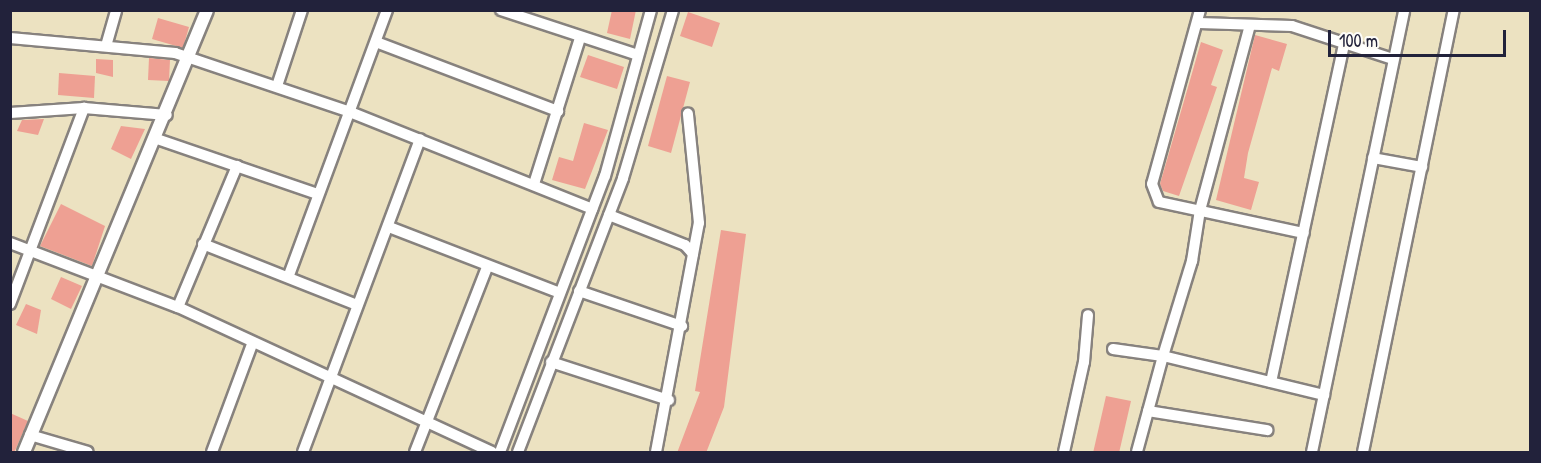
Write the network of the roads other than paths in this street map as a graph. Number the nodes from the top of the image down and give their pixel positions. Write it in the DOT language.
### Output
graph roads {
  1 [pos="116,10"];
  2 [pos="207,10"];
  3 [pos="302,10"];
  4 [pos="387,10"];
  5 [pos="651,10"];
  6 [pos="673,10"];
  7 [pos="1200,10"];
  8 [pos="1404,10"];
  9 [pos="1454,10"];
  10 [pos="503,11"];
  11 [pos="1199,23"];
  12 [pos="1250,25"];
  13 [pos="10,38"];
  14 [pos="580,38"];
  15 [pos="376,42"];
  16 [pos="1344,43"];
  17 [pos="106,46"];
  18 [pos="638,55"];
  19 [pos="188,57"];
  20 [pos="1394,59"];
  21 [pos="277,86"];
  22 [pos="84,108"];
  23 [pos="558,111"];
  24 [pos="350,112"];
  25 [pos="10,113"];
  26 [pos="688,114"];
  27 [pos="167,115"];
  28 [pos="157,139"];
  29 [pos="420,139"];
  30 [pos="1373,158"];
  31 [pos="237,166"];
  32 [pos="1422,167"];
  33 [pos="534,184"];
  34 [pos="318,194"];
  35 [pos="592,209"];
  36 [pos="1200,210"];
  37 [pos="609,215"];
  38 [pos="389,227"];
  39 [pos="1304,233"];
  40 [pos="10,243"];
  41 [pos="203,244"];
  42 [pos="31,252"];
  43 [pos="693,254"];
  44 [pos="487,267"];
  45 [pos="289,275"];
  46 [pos="95,278"];
  47 [pos="579,291"];
  48 [pos="560,294"];
  49 [pos="10,304"];
  50 [pos="357,305"];
  51 [pos="178,307"];
  52 [pos="1088,315"];
  53 [pos="682,326"];
  54 [pos="253,342"];
  55 [pos="1113,349"];
  56 [pos="1163,356"];
  57 [pos="551,362"];
  58 [pos="328,379"];
  59 [pos="1271,382"];
  60 [pos="1324,395"];
  61 [pos="669,400"];
  62 [pos="1148,411"];
  63 [pos="426,423"];
  64 [pos="1268,430"];
  65 [pos="30,435"];
  66 [pos="24,453"];
  67 [pos="88,453"];
  68 [pos="212,453"];
  69 [pos="303,453"];
  70 [pos="415,453"];
  71 [pos="492,453"];
  72 [pos="500,453"];
  73 [pos="518,453"];
  74 [pos="656,453"];
  75 [pos="1064,453"];
  76 [pos="1137,453"];
  77 [pos="1312,453"];
  78 [pos="1363,453"];
  1 -- 17 [label="street"];
  2 -- 19 [label="street"];
  3 -- 21 [label="street"];
  4 -- 15 [label="street"];
  5 -- 18 [label="street"];
  6 -- 37 [label="street"];
  7 -- 11 [label="street"];
  8 -- 20 [label="street"];
  9 -- 32 [label="street"];
  10 -- 14 [label="street"];
  11 -- 12 [label="street"];
  11 -- 36 [label="street"];
  12 -- 16 [label="street"];
  12 -- 36 [label="street"];
  13 -- 17 [label="street"];
  14 -- 18 [label="street"];
  14 -- 23 [label="street"];
  15 -- 23 [label="street"];
  15 -- 24 [label="street"];
  16 -- 20 [label="street"];
  16 -- 39 [label="street"];
  17 -- 19 [label="street"];
  18 -- 35 [label="street"];
  19 -- 21 [label="street"];
  19 -- 27 [label="street"];
  20 -- 30 [label="street"];
  21 -- 24 [label="street"];
  22 -- 25 [label="street"];
  22 -- 27 [label="street"];
  22 -- 42 [label="street"];
  23 -- 33 [label="street"];
  24 -- 29 [label="street"];
  24 -- 34 [label="street"];
  26 -- 43 [label="street"];
  27 -- 28 [label="street"];
  28 -- 31 [label="street"];
  28 -- 46 [label="street"];
  29 -- 33 [label="street"];
  29 -- 38 [label="street"];
  30 -- 32 [label="street"];
  30 -- 60 [label="street"];
  31 -- 34 [label="street"];
  31 -- 41 [label="street"];
  32 -- 78 [label="street"];
  33 -- 35 [label="street"];
  34 -- 45 [label="street"];
  35 -- 48 [label="street"];
  36 -- 39 [label="street"];
  36 -- 56 [label="street"];
  37 -- 43 [label="street"];
  37 -- 47 [label="street"];
  38 -- 44 [label="street"];
  38 -- 50 [label="street"];
  39 -- 59 [label="street"];
  40 -- 42 [label="street"];
  41 -- 45 [label="street"];
  41 -- 51 [label="street"];
  42 -- 46 [label="street"];
  42 -- 49 [label="street"];
  43 -- 53 [label="street"];
  44 -- 48 [label="street"];
  44 -- 63 [label="street"];
  45 -- 50 [label="street"];
  46 -- 51 [label="street"];
  46 -- 65 [label="street"];
  47 -- 53 [label="street"];
  47 -- 57 [label="street"];
  48 -- 72 [label="street"];
  50 -- 58 [label="street"];
  51 -- 54 [label="street"];
  52 -- 75 [label="street"];
  53 -- 61 [label="street"];
  54 -- 58 [label="street"];
  54 -- 68 [label="street"];
  55 -- 56 [label="street"];
  56 -- 59 [label="street"];
  56 -- 62 [label="street"];
  57 -- 61 [label="street"];
  57 -- 73 [label="street"];
  58 -- 63 [label="street"];
  58 -- 69 [label="street"];
  59 -- 60 [label="street"];
  60 -- 77 [label="street"];
  61 -- 74 [label="street"];
  62 -- 64 [label="street"];
  62 -- 76 [label="street"];
  63 -- 70 [label="street"];
  63 -- 71 [label="street"];
  65 -- 66 [label="street"];
  65 -- 67 [label="street"];
}
